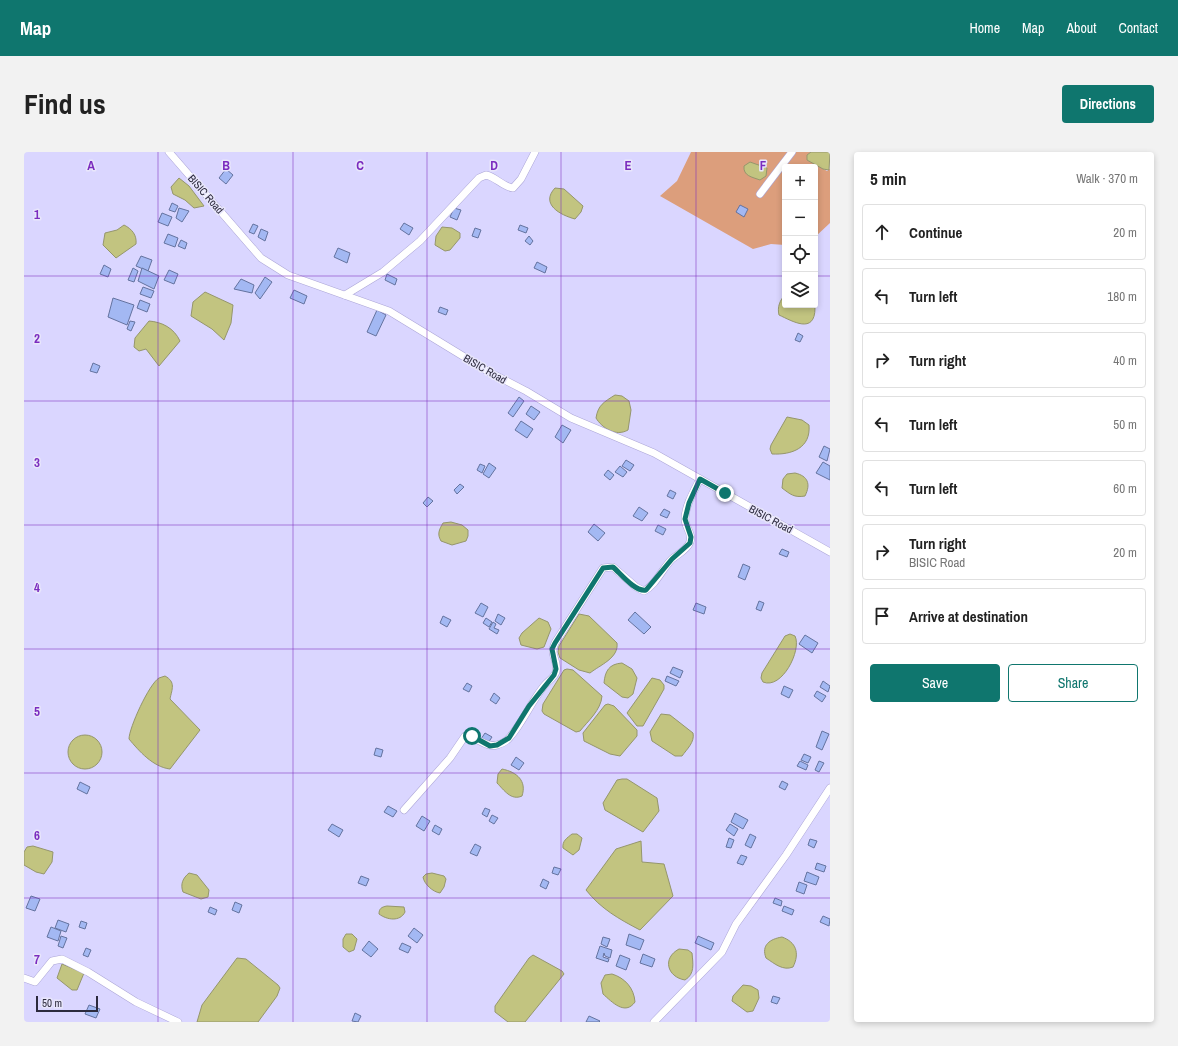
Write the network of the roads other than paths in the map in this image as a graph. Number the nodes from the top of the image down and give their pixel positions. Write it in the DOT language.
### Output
graph roads {
  1 [pos="169,152"];
  2 [pos="535,152"];
  3 [pos="792,152"];
  4 [pos="760,194"];
  5 [pos="345,295"];
  6 [pos="700,479"];
  7 [pos="830,552"];
  8 [pos="830,788"];
  9 [pos="404,810"];
  10 [pos="24,978"];
  11 [pos="178,1022"];
  12 [pos="654,1022"];
  1 -- 5 [label="street, BISIC Road"];
  2 -- 5 [label="street"];
  3 -- 4 [label="street"];
  5 -- 6 [label="street, BISIC Road"];
  6 -- 7 [label="street, BISIC Road"];
  6 -- 9 [label="street"];
  8 -- 12 [label="street"];
  10 -- 11 [label="street"];
}
